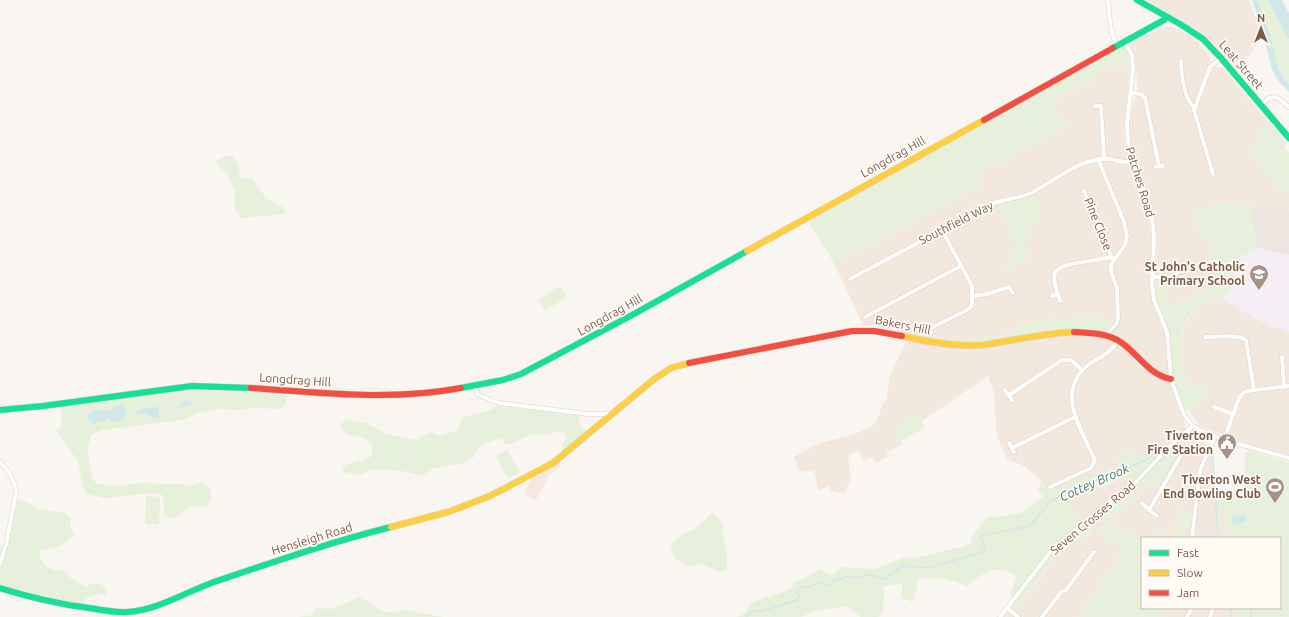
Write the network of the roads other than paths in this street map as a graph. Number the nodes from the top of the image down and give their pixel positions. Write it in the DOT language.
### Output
graph roads {
  1 [pos="1108,0"];
  2 [pos="1137,0"];
  3 [pos="1166,17"];
  4 [pos="1124,41"];
  5 [pos="1117,45"];
  6 [pos="1221,58"];
  7 [pos="1181,61"];
  8 [pos="1131,93"];
  9 [pos="1261,105"];
  10 [pos="1095,106"];
  11 [pos="1195,108"];
  12 [pos="1289,108"];
  13 [pos="1289,138"];
  14 [pos="1101,159"];
  15 [pos="1133,162"];
  16 [pos="1159,166"];
  17 [pos="1213,174"];
  18 [pos="1084,191"];
  19 [pos="942,230"];
  20 [pos="1112,258"];
  21 [pos="961,266"];
  22 [pos="1174,267"];
  23 [pos="1184,269"];
  24 [pos="1178,273"];
  25 [pos="1152,276"];
  26 [pos="850,279"];
  27 [pos="1013,293"];
  28 [pos="1058,294"];
  29 [pos="973,296"];
  30 [pos="1052,296"];
  31 [pos="1060,301"];
  32 [pos="870,314"];
  33 [pos="865,318"];
  34 [pos="873,319"];
  35 [pos="929,329"];
  36 [pos="1107,336"];
  37 [pos="1205,337"];
  38 [pos="1118,341"];
  39 [pos="1282,357"];
  40 [pos="1082,370"];
  41 [pos="1171,379"];
  42 [pos="474,386"];
  43 [pos="1287,386"];
  44 [pos="1005,390"];
  45 [pos="1254,390"];
  46 [pos="1009,395"];
  47 [pos="1012,400"];
  48 [pos="1214,406"];
  49 [pos="0,410"];
  50 [pos="1233,414"];
  51 [pos="610,416"];
  52 [pos="1075,417"];
  53 [pos="1193,426"];
  54 [pos="1215,436"];
  55 [pos="1224,440"];
  56 [pos="1009,443"];
  57 [pos="1012,448"];
  58 [pos="1208,451"];
  59 [pos="1014,452"];
  60 [pos="1289,458"];
  61 [pos="0,462"];
  62 [pos="1050,487"];
  63 [pos="1142,503"];
  64 [pos="1150,510"];
  65 [pos="1157,516"];
  66 [pos="1192,537"];
  67 [pos="1094,552"];
  68 [pos="0,564"];
  69 [pos="0,588"];
  70 [pos="1007,608"];
  71 [pos="1000,617"];
  72 [pos="1018,617"];
  73 [pos="1042,617"];
  1 -- 5 [label="street"];
  2 -- 3 [label="main road, Leat Street"];
  3 -- 4 [label="main road, Longdrag Hill"];
  3 -- 6 [label="main road, Leat Street"];
  4 -- 5 [label="main road, Longdrag Hill"];
  4 -- 8 [label="street, Patches Road"];
  5 -- 42 [label="main road, Longdrag Hill"];
  6 -- 9 [label="main road, Leat Street"];
  6 -- 11 [label="street"];
  7 -- 11 [label="street"];
  8 -- 15 [label="street, Patches Road"];
  8 -- 16 [label="street"];
  9 -- 12 [label="street"];
  9 -- 13 [label="main road, Leat Street"];
  10 -- 14 [label="street"];
  11 -- 17 [label="street"];
  14 -- 15 [label="street, Southfield Way"];
  14 -- 19 [label="street, Southfield Way"];
  14 -- 20 [label="street"];
  15 -- 25 [label="street, Patches Road"];
  18 -- 20 [label="street, Pine Close"];
  19 -- 21 [label="street"];
  19 -- 26 [label="street, Southfield Way"];
  20 -- 28 [label="street, Pine Close"];
  20 -- 36 [label="street"];
  21 -- 29 [label="street"];
  21 -- 32 [label="street"];
  22 -- 24 [label="street"];
  23 -- 24 [label="street"];
  24 -- 25 [label="street"];
  25 -- 41 [label="street, Patches Road"];
  27 -- 29 [label="street"];
  28 -- 30 [label="street"];
  28 -- 31 [label="street, Pine Close"];
  29 -- 35 [label="street"];
  32 -- 33 [label="street"];
  32 -- 34 [label="street"];
  36 -- 38 [label="main road, Bakers Hill"];
  36 -- 51 [label="main road, Bakers Hill"];
  37 -- 45 [label="street"];
  38 -- 40 [label="street"];
  38 -- 41 [label="main road, Bakers Hill"];
  39 -- 43 [label="street"];
  40 -- 46 [label="street"];
  40 -- 52 [label="street"];
  41 -- 53 [label="street, Patches Road"];
  42 -- 49 [label="main road, Longdrag Hill"];
  42 -- 51 [label="street"];
  43 -- 45 [label="street"];
  44 -- 46 [label="street"];
  45 -- 50 [label="street"];
  46 -- 47 [label="street"];
  48 -- 50 [label="street"];
  50 -- 55 [label="street"];
  51 -- 69 [label="main road, Hensleigh Road"];
  52 -- 57 [label="street"];
  52 -- 62 [label="street"];
  53 -- 54 [label="street"];
  53 -- 70 [label="street, Seven Crosses Road"];
  54 -- 55 [label="street"];
  54 -- 58 [label="street"];
  55 -- 60 [label="street"];
  56 -- 57 [label="street"];
  57 -- 59 [label="street"];
  58 -- 64 [label="street"];
  58 -- 66 [label="street"];
  61 -- 68 [label="street"];
  63 -- 64 [label="street"];
  64 -- 65 [label="street"];
  67 -- 73 [label="street"];
  70 -- 71 [label="street, Seven Crosses Road"];
  70 -- 72 [label="street"];
}
